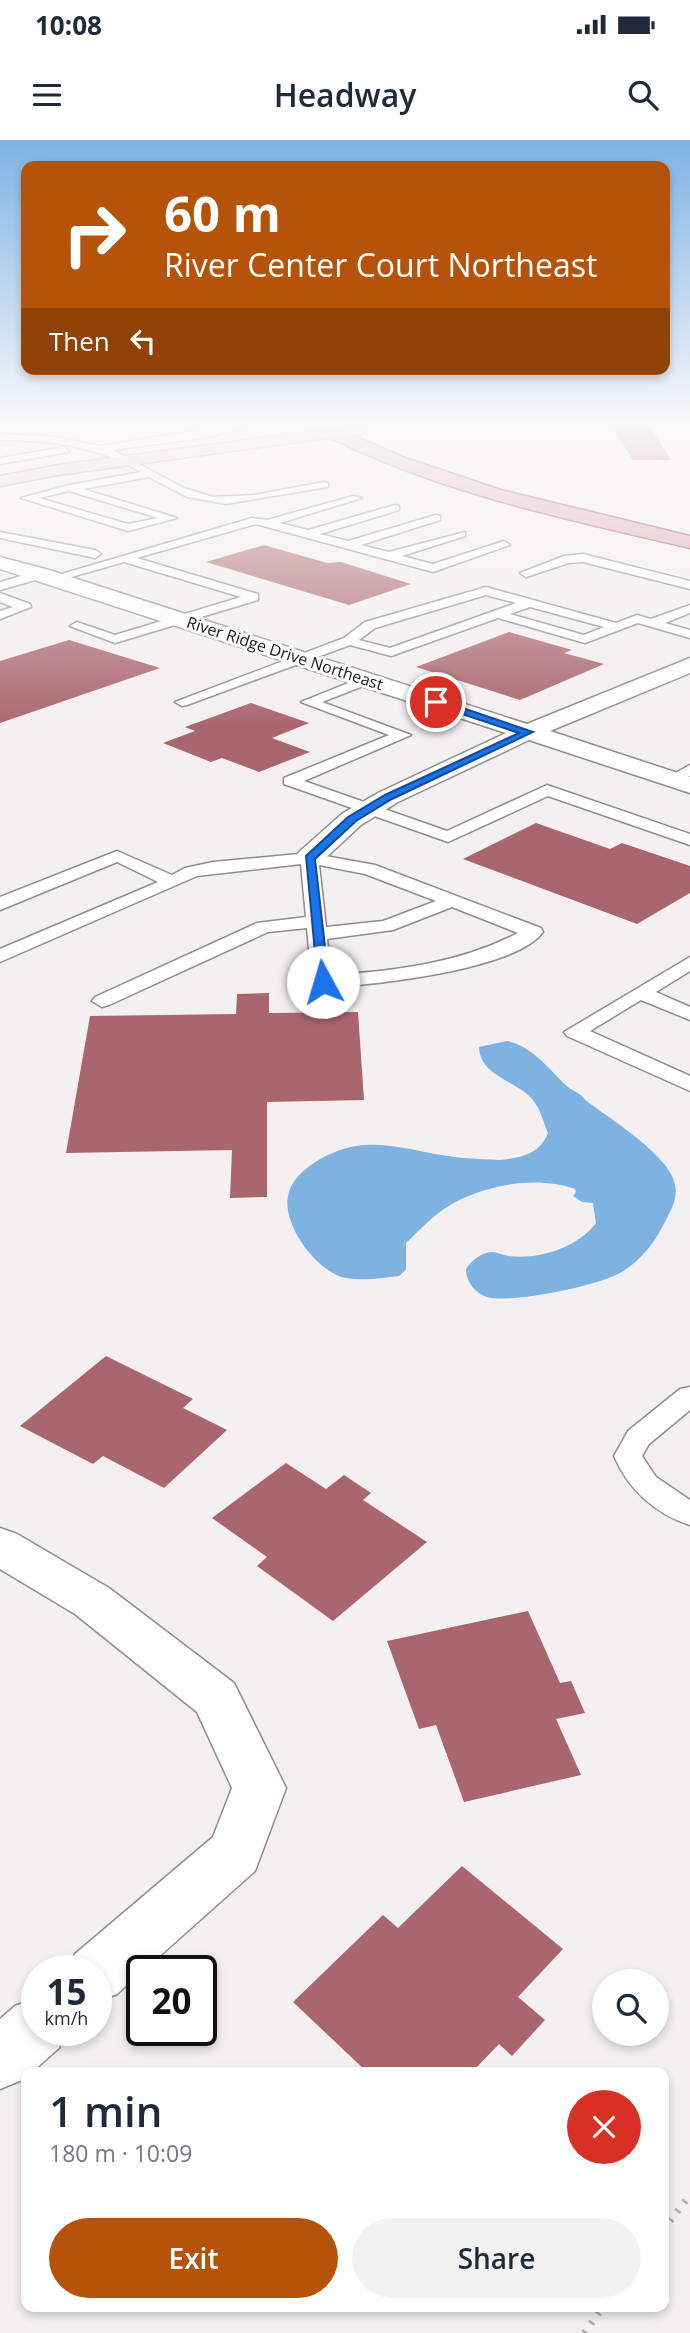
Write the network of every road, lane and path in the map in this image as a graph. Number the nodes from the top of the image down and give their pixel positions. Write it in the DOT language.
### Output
graph roads {
  1 [pos="112,523"];
  2 [pos="146,523"];
  3 [pos="244,523"];
  4 [pos="343,523"];
  5 [pos="419,523"];
  6 [pos="618,523"];
  7 [pos="668,523"];
  8 [pos="268,524"];
  9 [pos="690,529"];
  10 [pos="307,534"];
  11 [pos="461,534"];
  12 [pos="0,535"];
  13 [pos="690,542"];
  14 [pos="348,545"];
  15 [pos="504,545"];
  16 [pos="95,554"];
  17 [pos="390,557"];
  18 [pos="125,558"];
  19 [pos="0,564"];
  20 [pos="526,573"];
  21 [pos="48,576"];
  22 [pos="690,585"];
  23 [pos="0,586"];
  24 [pos="0,597"];
  25 [pos="529,603"];
  26 [pos="690,608"];
  27 [pos="497,614"];
  28 [pos="0,615"];
  29 [pos="181,619"];
  30 [pos="652,624"];
  31 [pos="77,626"];
  32 [pos="617,627"];
  33 [pos="690,634"];
  34 [pos="349,641"];
  35 [pos="301,659"];
  36 [pos="685,671"];
  37 [pos="366,680"];
  38 [pos="182,702"];
  39 [pos="528,732"];
  40 [pos="684,778"];
  41 [pos="371,807"];
  42 [pos="690,840"];
  43 [pos="310,858"];
  44 [pos="173,882"];
  45 [pos="452,901"];
  46 [pos="0,904"];
  47 [pos="317,928"];
  48 [pos="0,956"];
  49 [pos="690,963"];
  50 [pos="641,993"];
  51 [pos="102,1001"];
  52 [pos="690,1014"];
  53 [pos="690,1084"];
  54 [pos="690,1396"];
  55 [pos="690,1514"];
  56 [pos="0,1546"];
  57 [pos="112,1960"];
  58 [pos="21,2041"];
  59 [pos="0,2059"];
  60 [pos="690,2195"];
  61 [pos="669,2222"];
  62 [pos="600,2312"];
  63 [pos="584,2333"];
  1 -- 2 [label="lane"];
  3 -- 18 [label="lane"];
  4 -- 10 [label="lane"];
  5 -- 14 [label="lane"];
  6 -- 13 [label="main road"];
  7 -- 9 [label="main road"];
  8 -- 10 [label="lane"];
  10 -- 14 [label="lane"];
  11 -- 17 [label="lane"];
  12 -- 16 [label="lane"];
  14 -- 17 [label="lane"];
  15 -- 17 [label="lane"];
  18 -- 21 [label="lane"];
  18 -- 29 [label="lane"];
  19 -- 21 [label="street, River Ridge Drive Northeast"];
  20 -- 22 [label="lane"];
  21 -- 23 [label="lane"];
  21 -- 29 [label="street, River Ridge Drive Northeast"];
  24 -- 28 [label="lane"];
  25 -- 27 [label="lane"];
  25 -- 32 [label="lane"];
  25 -- 34 [label="lane"];
  26 -- 30 [label="lane"];
  27 -- 32 [label="lane"];
  27 -- 34 [label="lane"];
  29 -- 31 [label="lane"];
  29 -- 35 [label="street, River Ridge Drive Northeast"];
  30 -- 32 [label="lane"];
  30 -- 33 [label="lane"];
  34 -- 35 [label="lane"];
  35 -- 37 [label="street, River Ridge Drive Northeast"];
  35 -- 38 [label="lane"];
  36 -- 39 [label="street"];
  37 -- 39 [label="street, River Ridge Drive Northeast"];
  37 -- 41 [label="lane"];
  39 -- 40 [label="street, River Ridge Drive Northeast"];
  39 -- 41 [label="street"];
  41 -- 42 [label="lane"];
  41 -- 43 [label="street"];
  43 -- 44 [label="lane"];
  43 -- 45 [label="lane"];
  43 -- 47 [label="lane"];
  44 -- 46 [label="lane"];
  44 -- 48 [label="lane"];
  45 -- 47 [label="lane"];
  45 -- 47 [label="lane"];
  47 -- 51 [label="lane"];
  49 -- 50 [label="lane"];
  50 -- 52 [label="lane"];
  50 -- 53 [label="lane"];
  54 -- 55 [label="lane"];
  56 -- 57 [label="street"];
  58 -- 59 [label="street"];
  60 -- 61 [label="path"];
  62 -- 63 [label="path"];
}
